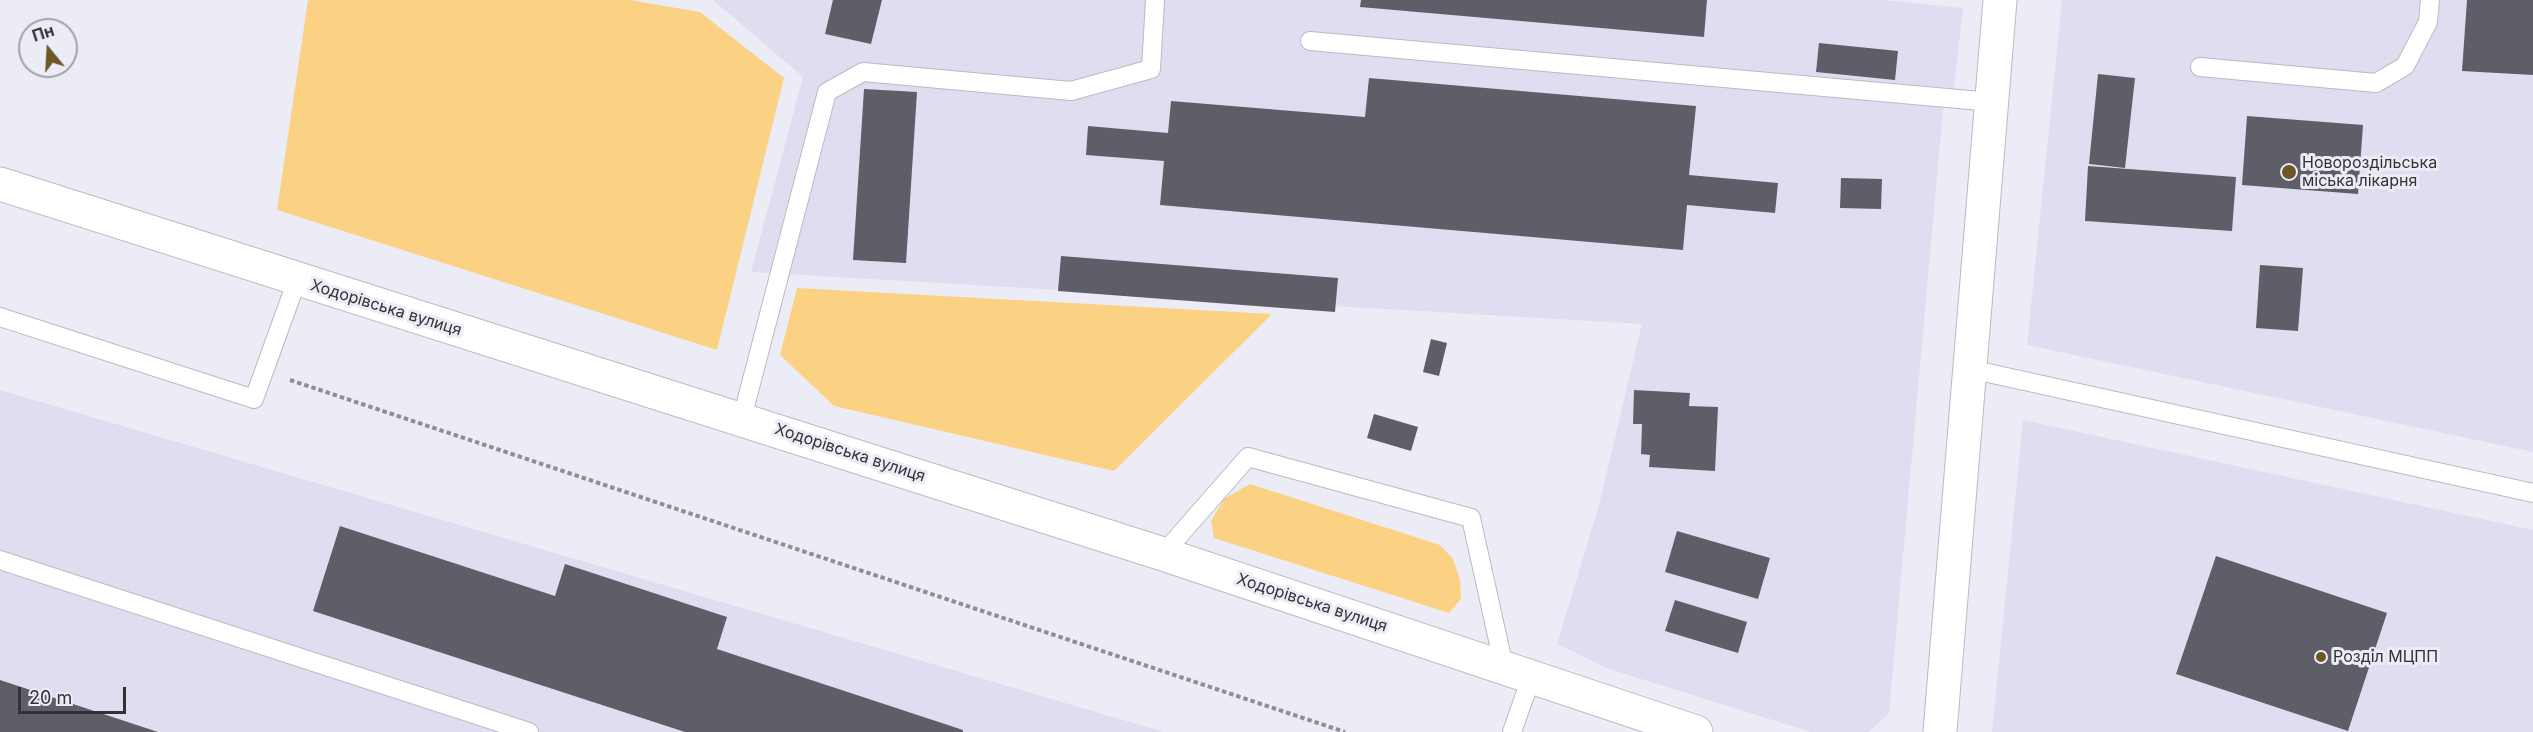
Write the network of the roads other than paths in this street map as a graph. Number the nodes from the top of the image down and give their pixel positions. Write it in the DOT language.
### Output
graph roads {
  1 [pos="1155,0"];
  2 [pos="2000,0"];
  3 [pos="2430,0"];
  4 [pos="1310,41"];
  5 [pos="2200,68"];
  6 [pos="1992,102"];
  7 [pos="0,184"];
  8 [pos="297,280"];
  9 [pos="0,317"];
  10 [pos="1970,369"];
  11 [pos="742,418"];
  12 [pos="2533,493"];
  13 [pos="1162,554"];
  14 [pos="0,560"];
  15 [pos="1518,671"];
  16 [pos="529,732"];
  17 [pos="1512,732"];
  18 [pos="1696,732"];
  19 [pos="1940,732"];
  1 -- 11 [label="lane"];
  2 -- 6 [label="main road"];
  3 -- 5 [label="lane"];
  4 -- 6 [label="lane"];
  6 -- 10 [label="main road"];
  7 -- 8 [label="main road, Ходорівська вулиця"];
  8 -- 9 [label="lane"];
  8 -- 11 [label="main road, Ходорівська вулиця"];
  10 -- 12 [label="lane"];
  10 -- 19 [label="main road"];
  11 -- 13 [label="main road, Ходорівська вулиця"];
  13 -- 15 [label="main road, Ходорівська вулиця"];
  13 -- 15 [label="lane"];
  14 -- 16 [label="lane"];
  15 -- 17 [label="lane"];
  15 -- 18 [label="main road, Ходорівська вулиця"];
}
